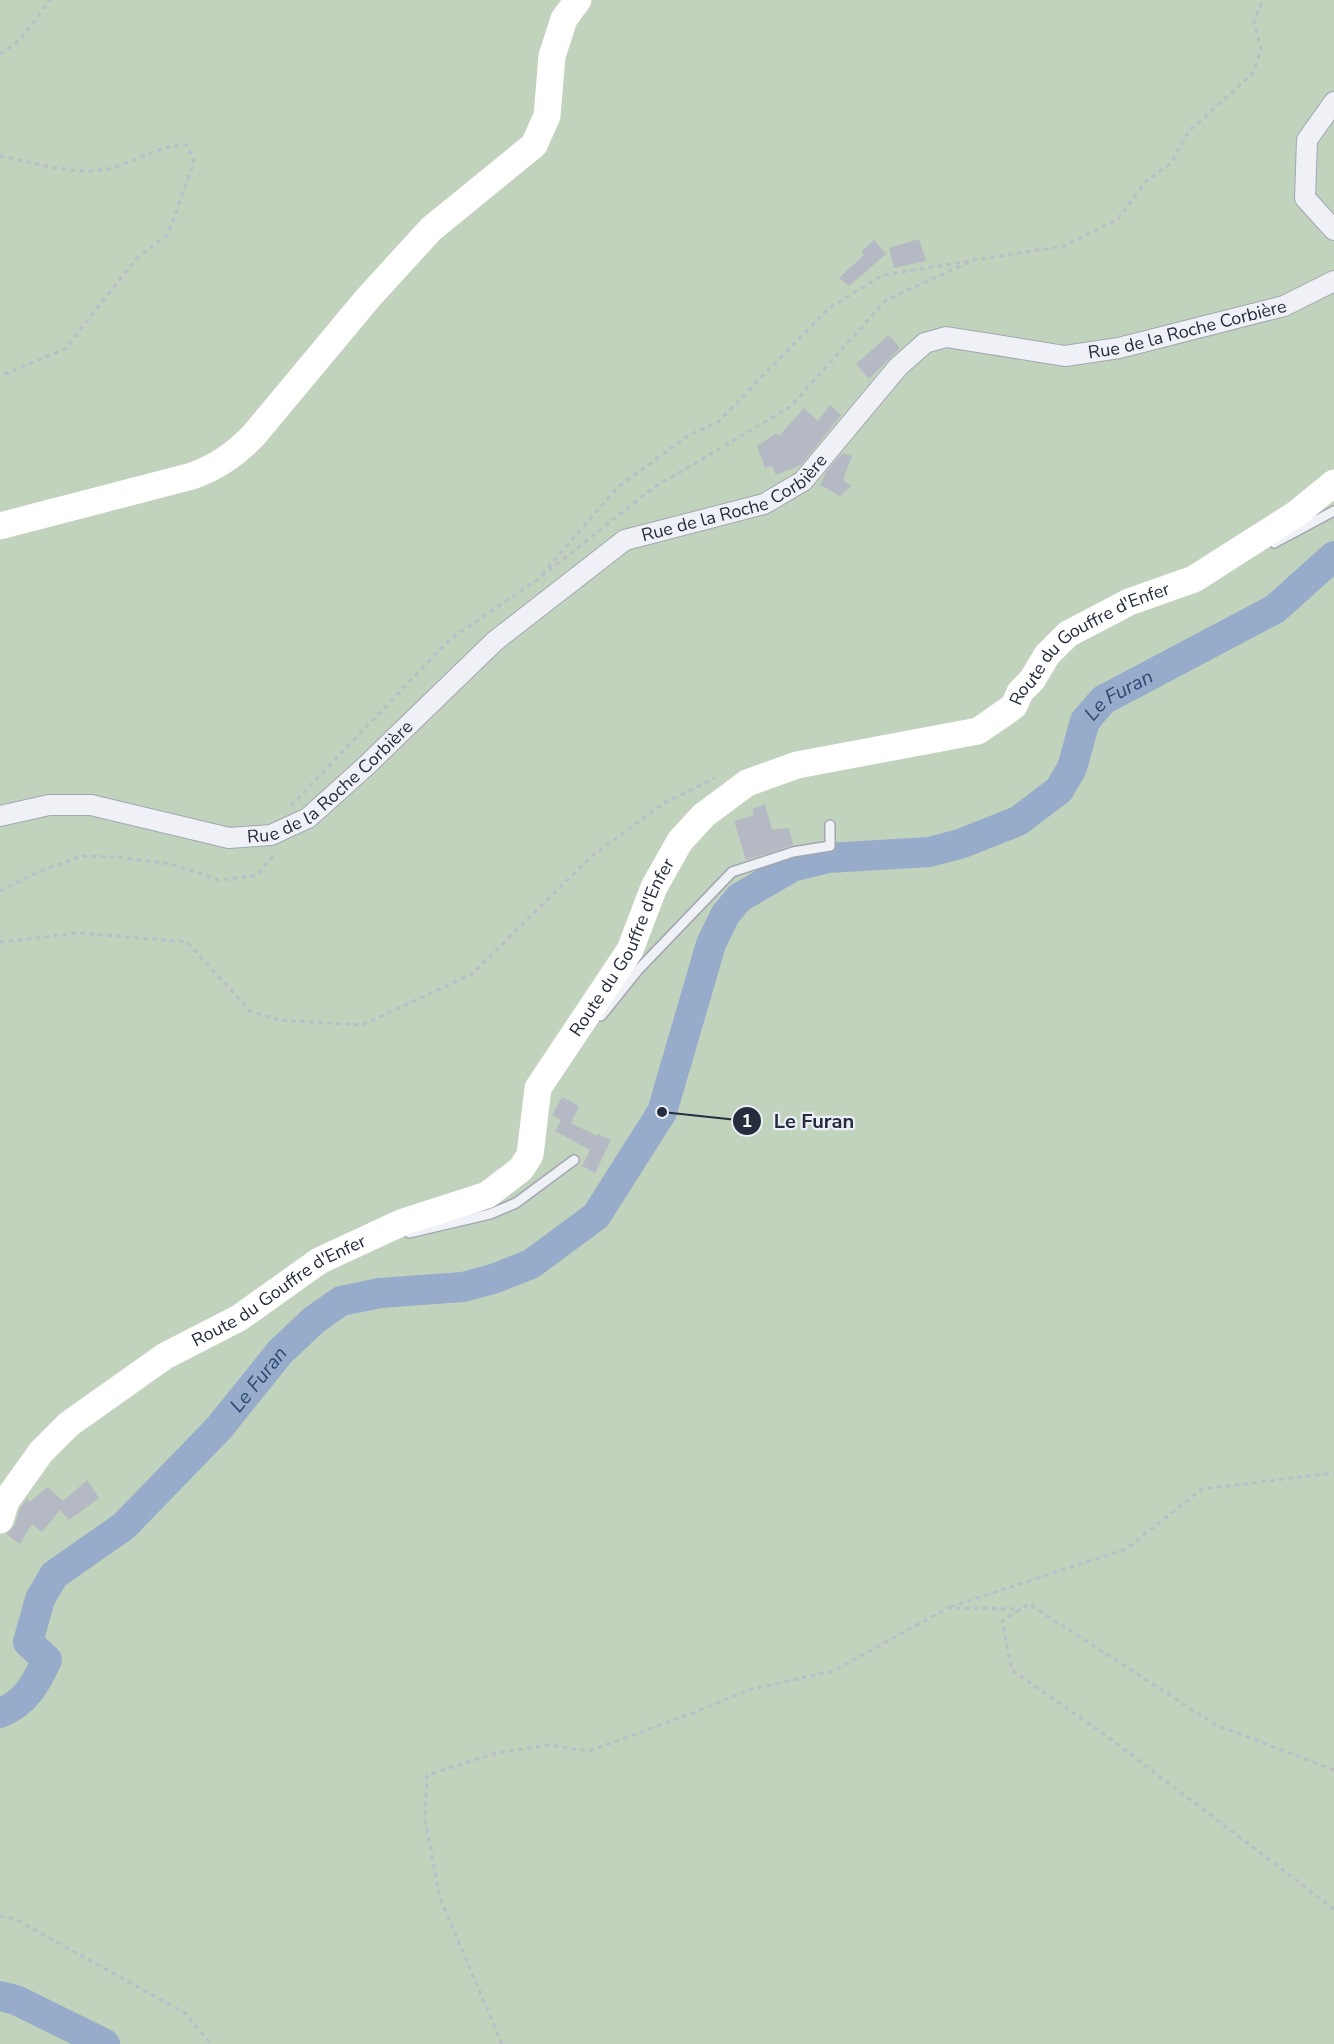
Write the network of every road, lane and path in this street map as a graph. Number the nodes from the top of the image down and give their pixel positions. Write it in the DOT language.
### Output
graph roads {
  1 [pos="50,0"];
  2 [pos="578,0"];
  3 [pos="1263,0"];
  4 [pos="0,54"];
  5 [pos="1334,102"];
  6 [pos="0,156"];
  7 [pos="1334,230"];
  8 [pos="974,260"];
  9 [pos="1334,281"];
  10 [pos="886,300"];
  11 [pos="0,376"];
  12 [pos="1334,483"];
  13 [pos="1334,511"];
  14 [pos="0,526"];
  15 [pos="1269,546"];
  16 [pos="1232,568"];
  17 [pos="1198,576"];
  18 [pos="537,580"];
  19 [pos="717,777"];
  20 [pos="0,816"];
  21 [pos="830,825"];
  22 [pos="271,835"];
  23 [pos="0,891"];
  24 [pos="0,942"];
  25 [pos="573,1037"];
  26 [pos="574,1160"];
  27 [pos="359,1241"];
  28 [pos="1334,1473"];
  29 [pos="0,1520"];
  30 [pos="948,1608"];
  31 [pos="1022,1609"];
  32 [pos="1334,1770"];
  33 [pos="1334,1909"];
  34 [pos="0,1916"];
  35 [pos="211,2044"];
  36 [pos="502,2044"];
  1 -- 4 [label="path"];
  2 -- 14 [label="street"];
  3 -- 8 [label="path"];
  5 -- 7 [label="street"];
  6 -- 11 [label="path"];
  8 -- 10 [label="path"];
  8 -- 18 [label="path"];
  9 -- 22 [label="street, Rue de la Roche Corbière"];
  12 -- 17 [label="street, Route du Gouffre d'Enfer"];
  13 -- 15 [label="lane"];
  16 -- 17 [label="lane"];
  17 -- 25 [label="street, Route du Gouffre d'Enfer"];
  19 -- 24 [label="path"];
  20 -- 22 [label="street, Rue de la Roche Corbière"];
  21 -- 25 [label="lane"];
  22 -- 23 [label="path"];
  25 -- 27 [label="street, Route du Gouffre d'Enfer"];
  26 -- 27 [label="lane"];
  27 -- 29 [label="street, Route du Gouffre d'Enfer"];
  28 -- 30 [label="path"];
  30 -- 31 [label="path"];
  30 -- 36 [label="path"];
  31 -- 32 [label="path"];
  31 -- 33 [label="path"];
  34 -- 35 [label="path"];
}
